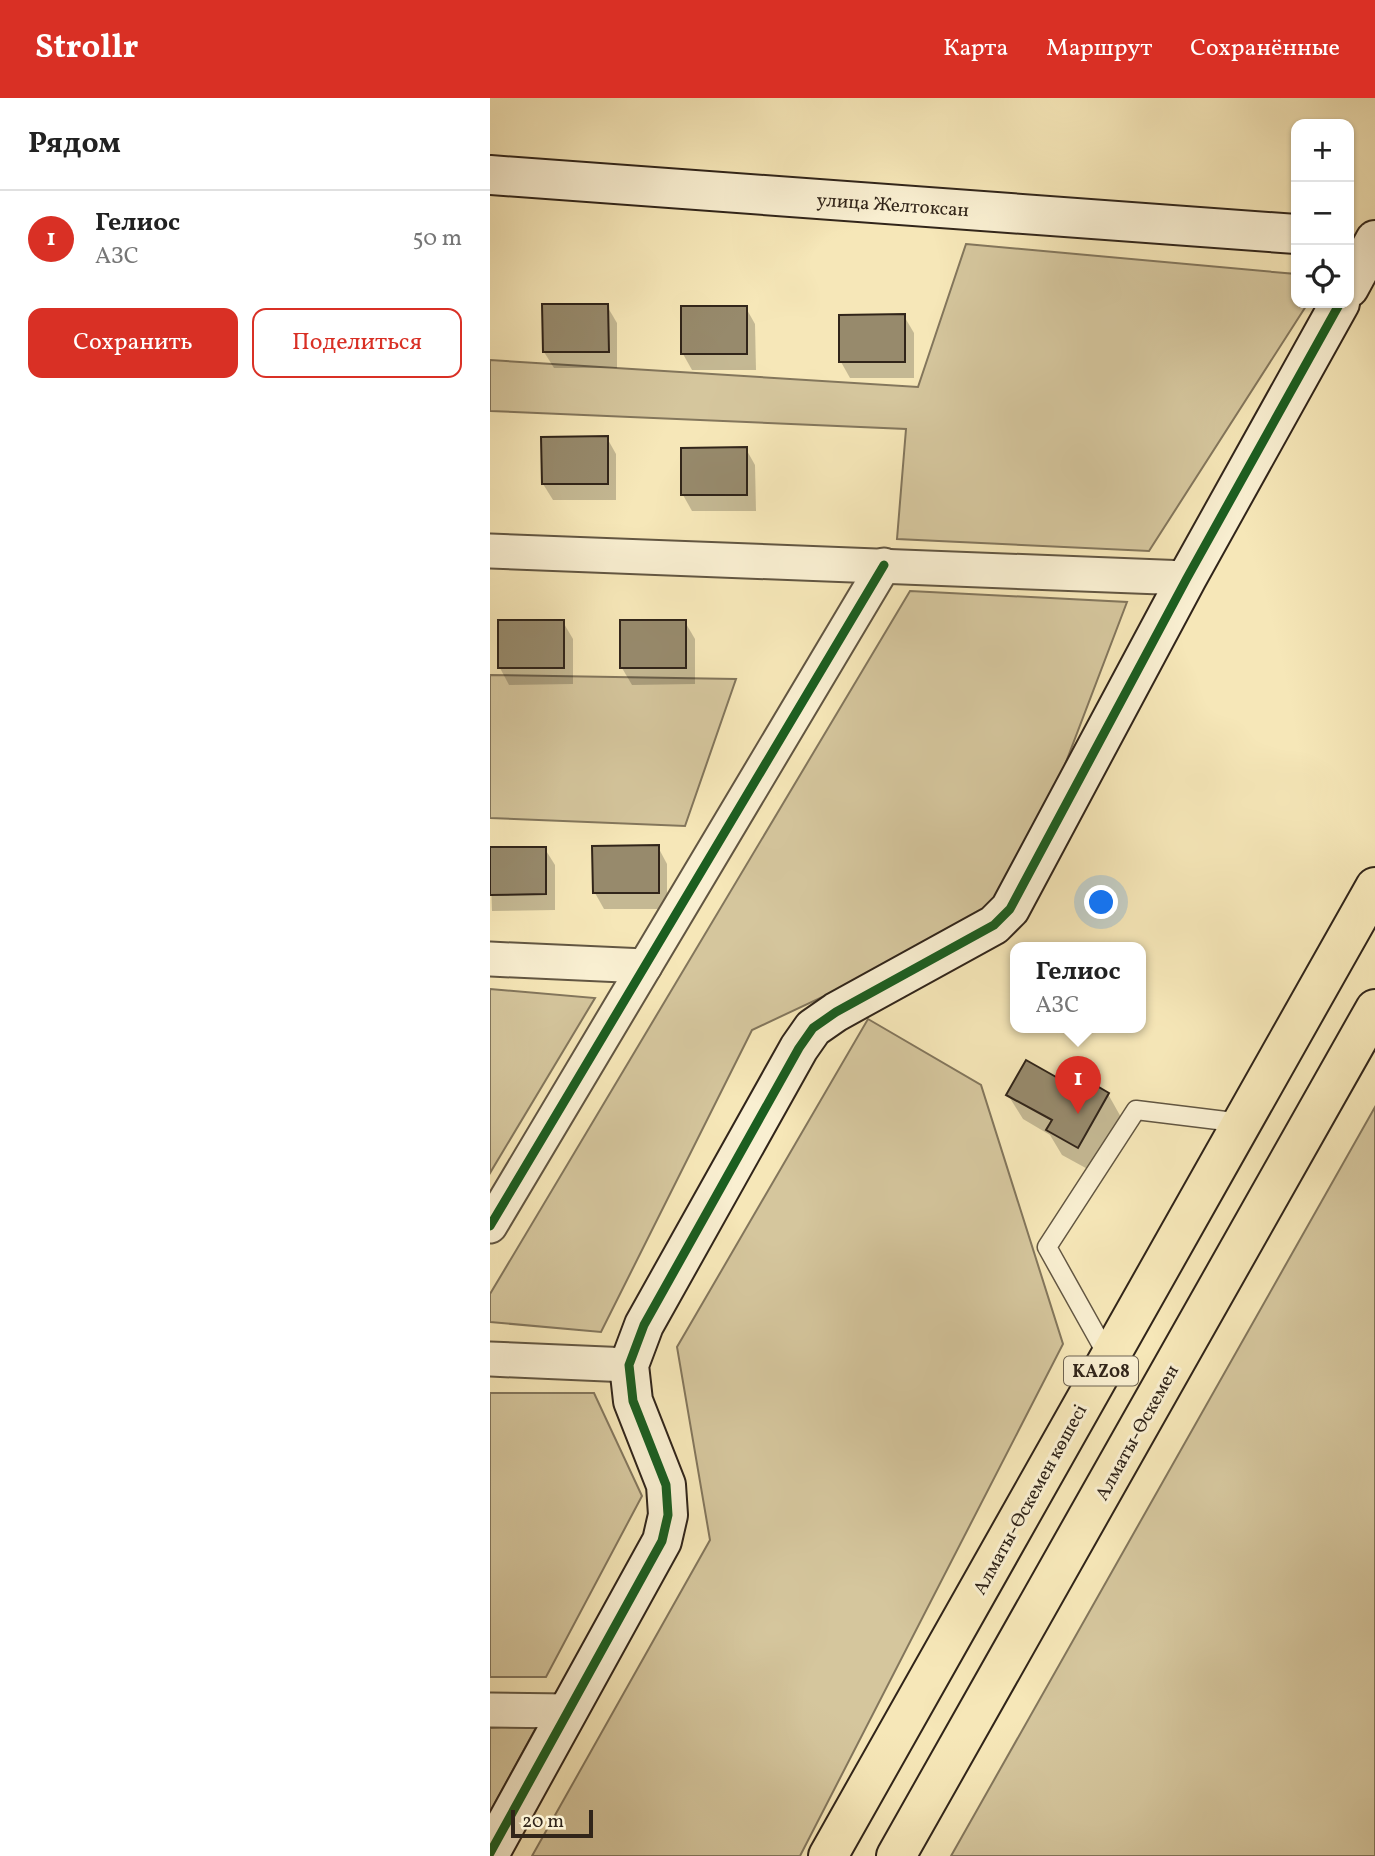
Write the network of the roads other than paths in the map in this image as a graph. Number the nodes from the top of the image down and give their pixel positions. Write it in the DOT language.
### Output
graph roads {
  1 [pos="490,175"];
  2 [pos="1291,234"];
  3 [pos="1354,238"];
  4 [pos="1375,240"];
  5 [pos="1354,279"];
  6 [pos="1337,308"];
  7 [pos="490,551"];
  8 [pos="884,565"];
  9 [pos="1187,578"];
  10 [pos="1375,887"];
  11 [pos="490,959"];
  12 [pos="645,966"];
  13 [pos="1375,1009"];
  14 [pos="1241,1123"];
  15 [pos="490,1226"];
  16 [pos="1109,1358"];
  17 [pos="490,1359"];
  18 [pos="629,1365"];
  19 [pos="490,1710"];
  20 [pos="568,1711"];
  21 [pos="490,1853"];
  22 [pos="828,1856"];
  23 [pos="896,1856"];
  1 -- 2 [label="street, улица Желтоксан"];
  3 -- 4 [label="street"];
  4 -- 5 [label="street"];
  6 -- 9 [label="street"];
  7 -- 8 [label="street"];
  8 -- 9 [label="street"];
  8 -- 12 [label="street"];
  9 -- 18 [label="street"];
  10 -- 14 [label="highway, Алматы-Өскемен көшесі / KAZ08"];
  11 -- 12 [label="street"];
  12 -- 15 [label="street"];
  13 -- 23 [label="highway, Алматы-Өскемен / KAZ08"];
  14 -- 16 [label="highway, Алматы-Өскемен көшесі / KAZ08"];
  14 -- 16 [label="lane"];
  16 -- 22 [label="highway, Алматы-Өскемен көшесі / KAZ08"];
  17 -- 18 [label="street"];
  18 -- 20 [label="street"];
  19 -- 20 [label="street"];
  20 -- 21 [label="street"];
}
